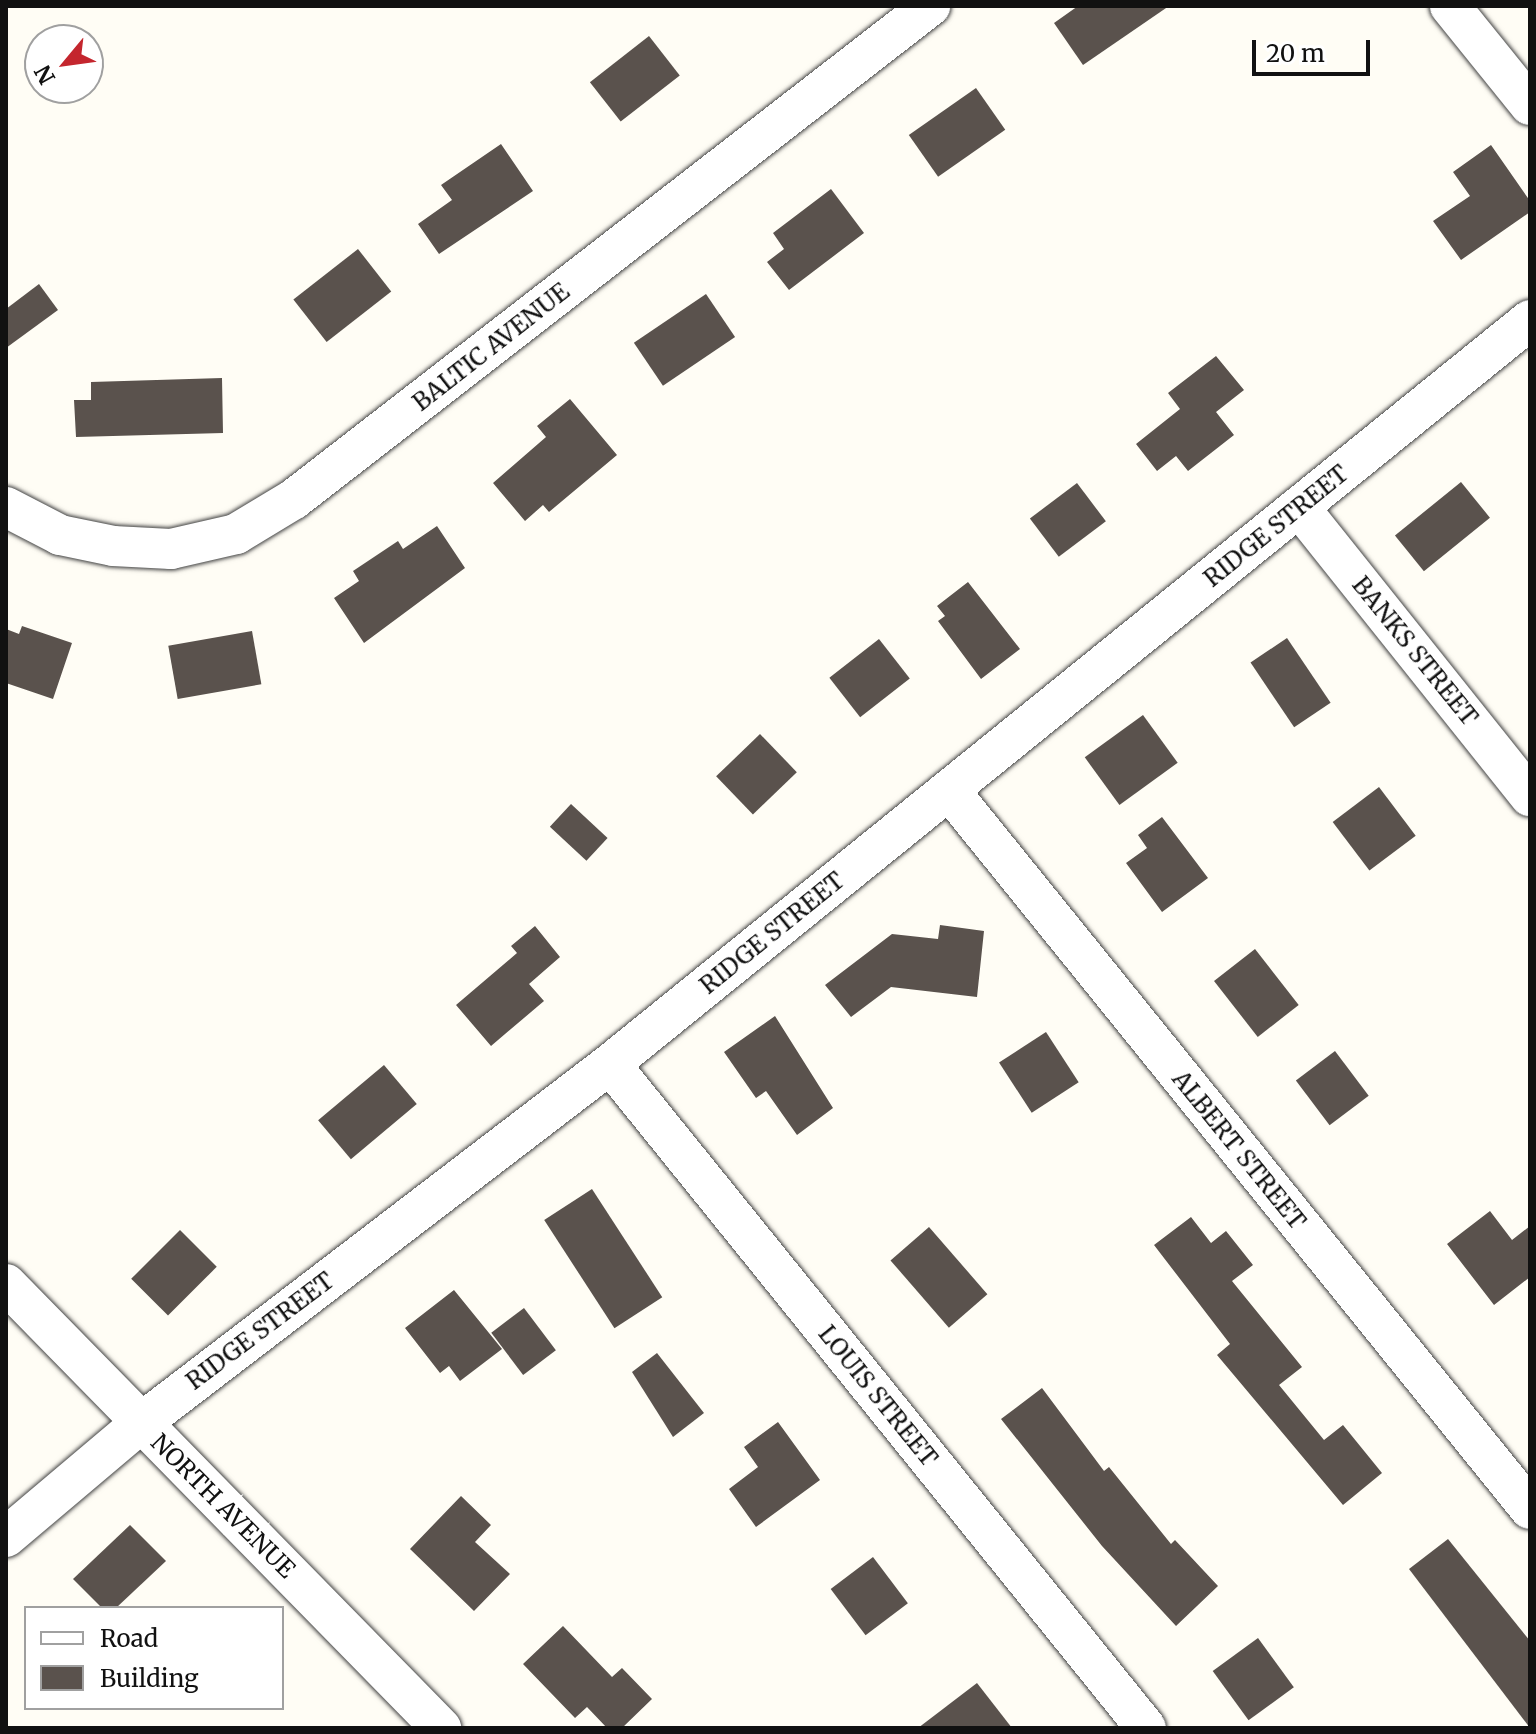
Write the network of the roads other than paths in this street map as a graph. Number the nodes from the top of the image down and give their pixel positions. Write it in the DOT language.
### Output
graph roads {
  1 [pos="930,6"];
  2 [pos="1450,6"];
  3 [pos="1530,105"];
  4 [pos="1530,320"];
  5 [pos="6,507"];
  6 [pos="1299,507"];
  7 [pos="949,790"];
  8 [pos="1530,796"];
  9 [pos="610,1064"];
  10 [pos="6,1284"];
  11 [pos="141,1423"];
  12 [pos="1530,1509"];
  13 [pos="6,1537"];
  14 [pos="441,1728"];
  15 [pos="1146,1728"];
  1 -- 5 [label="street, BALTIC AVENUE"];
  2 -- 3 [label="street"];
  4 -- 6 [label="street, RIDGE STREET"];
  6 -- 7 [label="street, RIDGE STREET"];
  6 -- 8 [label="street, BANKS STREET"];
  7 -- 9 [label="street, RIDGE STREET"];
  7 -- 12 [label="street, ALBERT STREET"];
  9 -- 11 [label="street, RIDGE STREET"];
  9 -- 15 [label="street, LOUIS STREET"];
  10 -- 11 [label="street, NORTH AVENUE"];
  11 -- 13 [label="street, RIDGE STREET"];
  11 -- 14 [label="street, NORTH AVENUE"];
}
